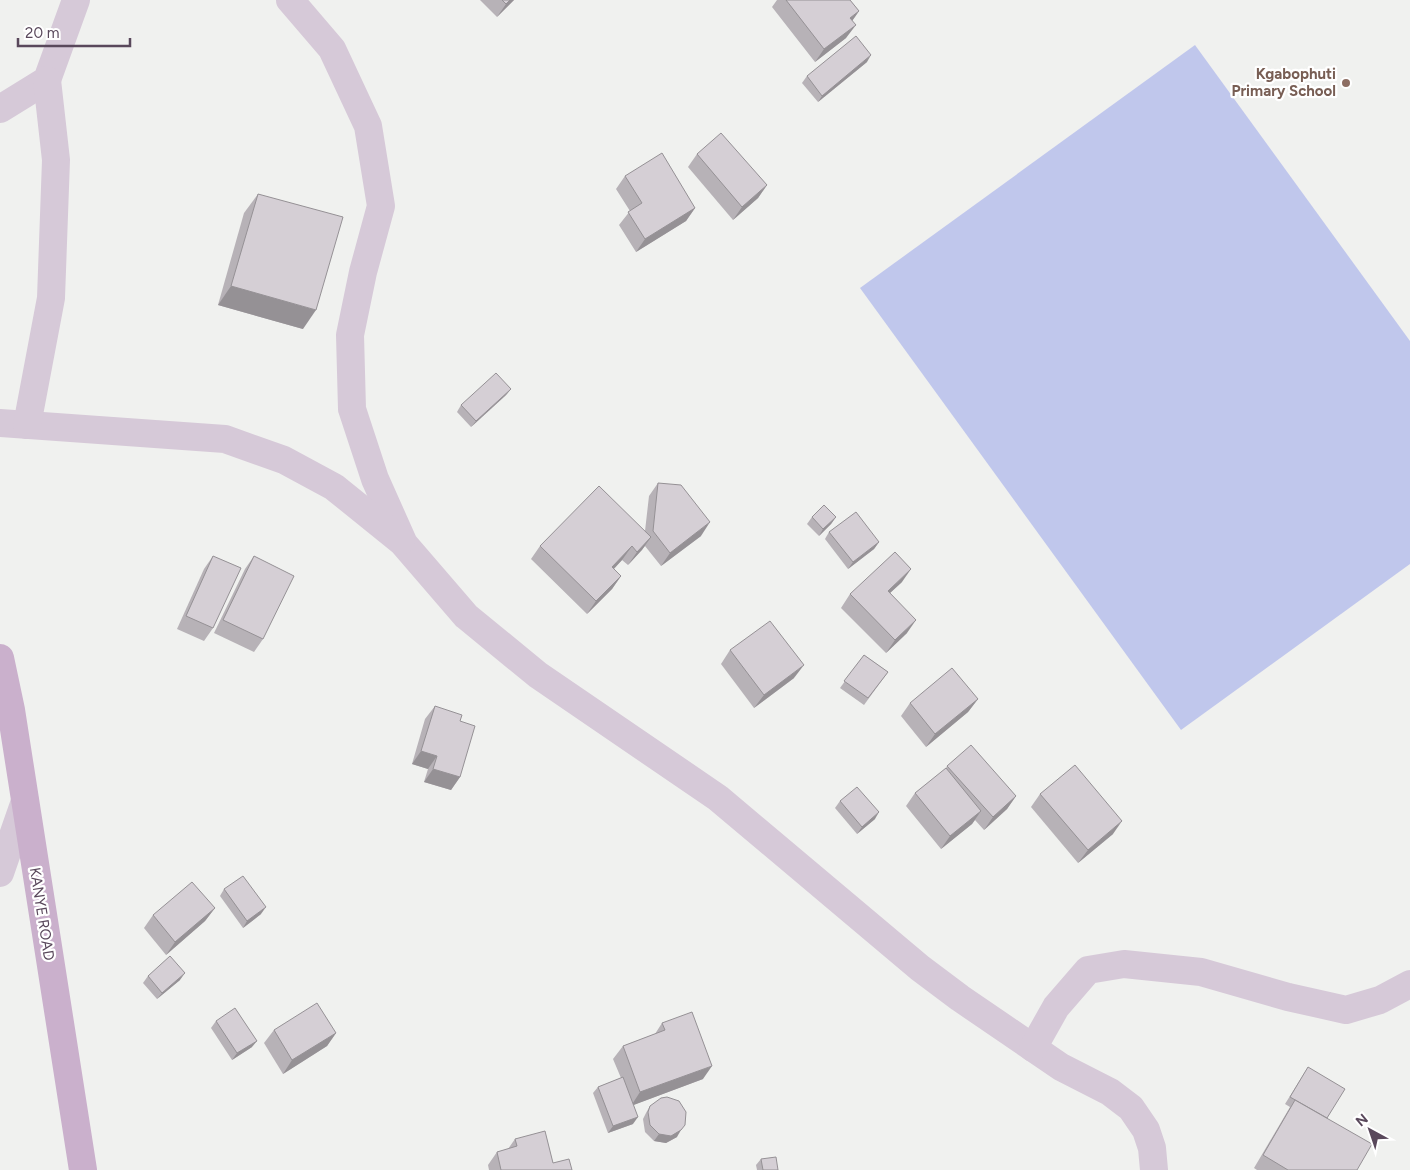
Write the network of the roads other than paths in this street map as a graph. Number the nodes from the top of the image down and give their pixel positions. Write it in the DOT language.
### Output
graph roads {
  1 [pos="76,0"];
  2 [pos="290,0"];
  3 [pos="47,80"];
  4 [pos="0,109"];
  5 [pos="0,424"];
  6 [pos="27,425"];
  7 [pos="404,544"];
  8 [pos="0,658"];
  9 [pos="25,801"];
  10 [pos="0,873"];
  11 [pos="1410,984"];
  12 [pos="1033,1048"];
  13 [pos="82,1170"];
  14 [pos="1154,1170"];
  1 -- 3 [label="street"];
  2 -- 7 [label="street"];
  3 -- 4 [label="street"];
  3 -- 6 [label="street"];
  5 -- 6 [label="street"];
  6 -- 7 [label="street"];
  7 -- 12 [label="street"];
  8 -- 9 [label="main road, KANYE ROAD"];
  9 -- 10 [label="street"];
  9 -- 13 [label="main road, KANYE ROAD"];
  11 -- 12 [label="street"];
  12 -- 14 [label="street"];
}
